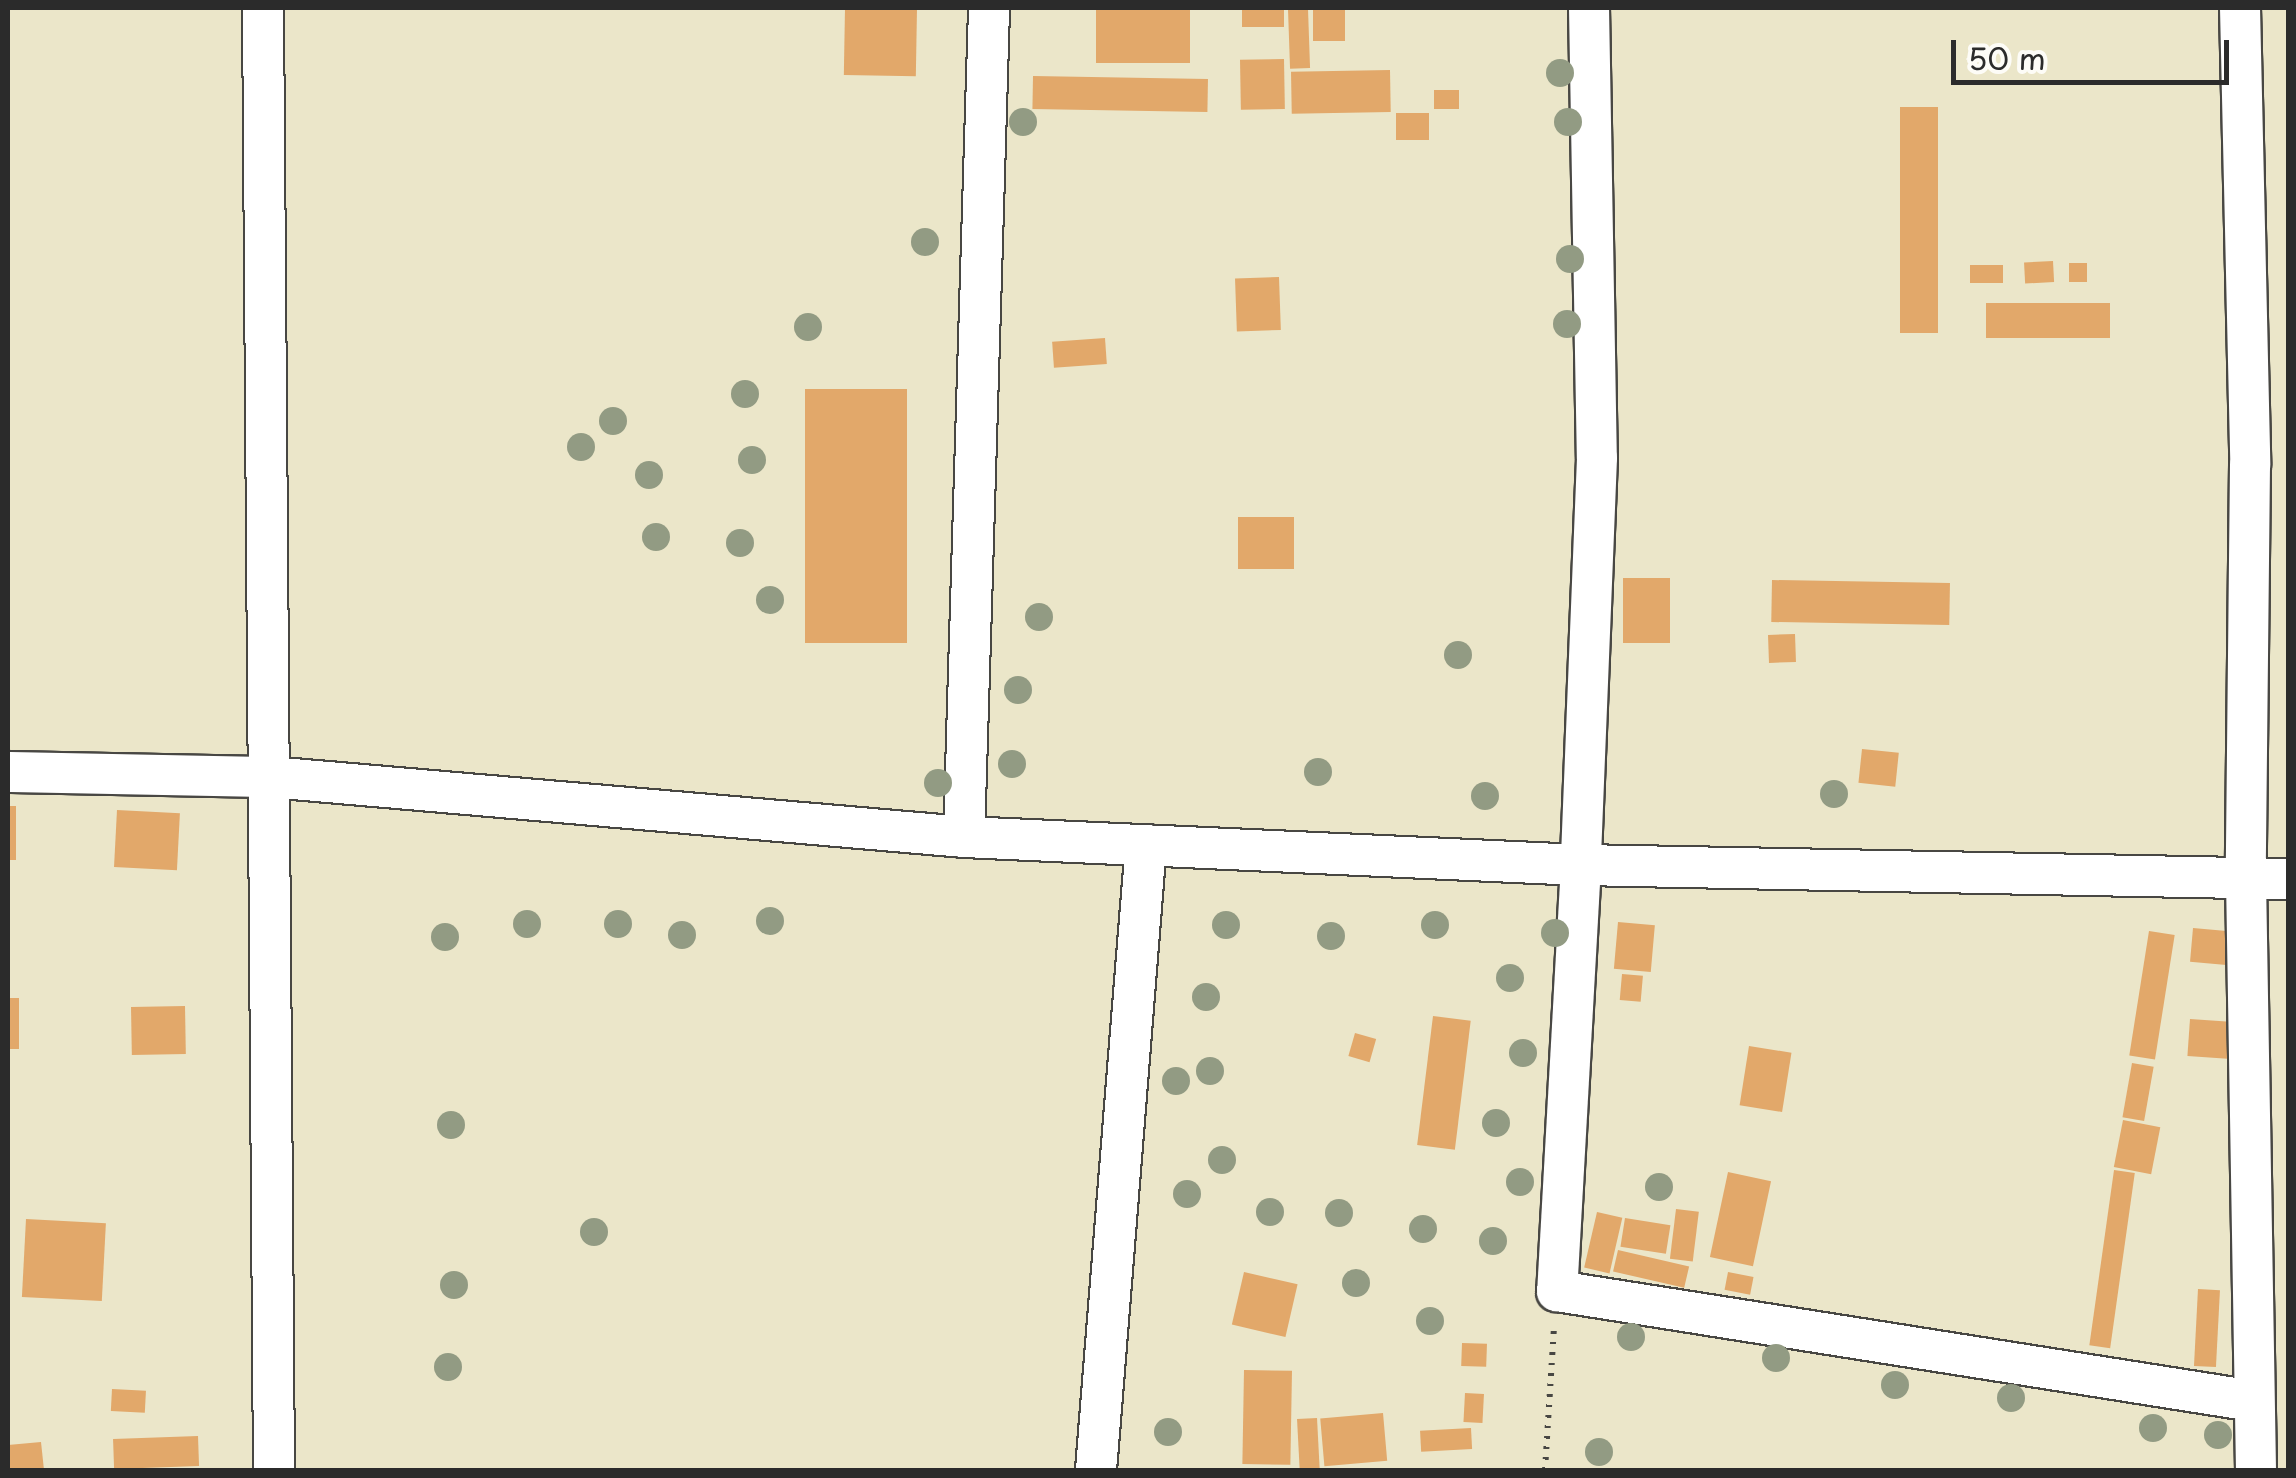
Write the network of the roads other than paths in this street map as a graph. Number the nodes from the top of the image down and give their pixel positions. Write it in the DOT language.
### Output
graph roads {
  1 [pos="264,8"];
  2 [pos="989,8"];
  3 [pos="1589,8"];
  4 [pos="2240,8"];
  5 [pos="8,772"];
  6 [pos="270,777"];
  7 [pos="964,837"];
  8 [pos="1146,845"];
  9 [pos="1581,865"];
  10 [pos="2246,879"];
  11 [pos="2288,879"];
  12 [pos="2253,1401"];
  13 [pos="274,1470"];
  14 [pos="1096,1470"];
  15 [pos="2256,1470"];
  1 -- 6 [label="street"];
  2 -- 7 [label="street"];
  3 -- 9 [label="street"];
  4 -- 10 [label="street"];
  5 -- 6 [label="street"];
  6 -- 7 [label="street"];
  6 -- 13 [label="street"];
  7 -- 8 [label="street"];
  8 -- 9 [label="street"];
  8 -- 14 [label="street"];
  9 -- 10 [label="street"];
  9 -- 12 [label="street"];
  10 -- 11 [label="street"];
  10 -- 12 [label="street"];
  12 -- 15 [label="street"];
}
